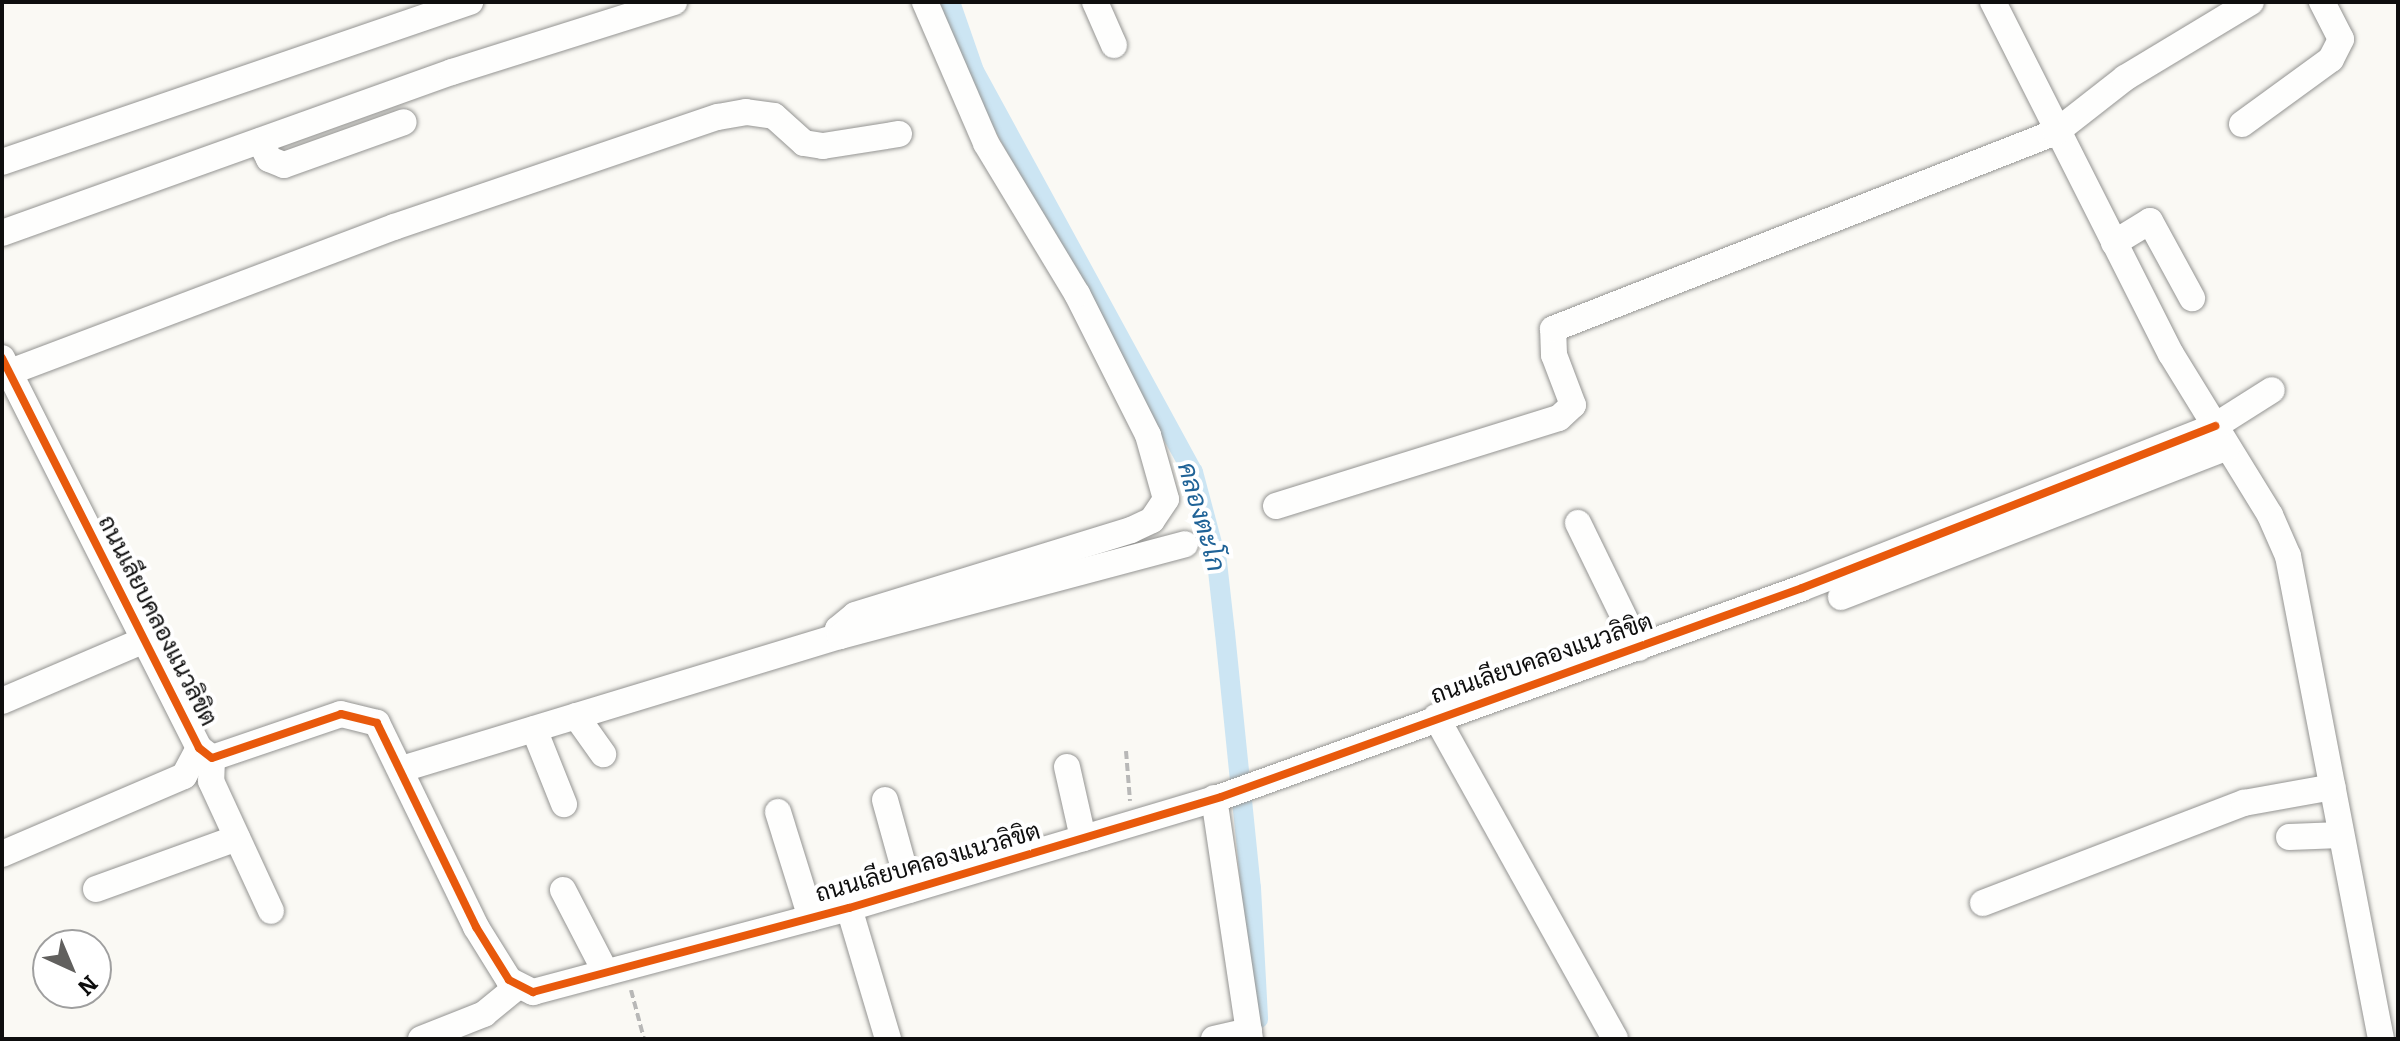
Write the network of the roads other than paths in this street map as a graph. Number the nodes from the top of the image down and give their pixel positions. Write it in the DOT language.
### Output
graph roads {
  1 [pos="470,2"];
  2 [pos="674,2"];
  3 [pos="925,2"];
  4 [pos="1095,2"];
  5 [pos="1993,2"];
  6 [pos="2251,2"];
  7 [pos="2322,2"];
  8 [pos="1114,45"];
  9 [pos="404,122"];
  10 [pos="2242,124"];
  11 [pos="2056,132"];
  12 [pos="899,134"];
  13 [pos="260,141"];
  14 [pos="2,162"];
  15 [pos="2,233"];
  16 [pos="2114,243"];
  17 [pos="2192,298"];
  18 [pos="4,368"];
  19 [pos="2272,390"];
  20 [pos="2221,436"];
  21 [pos="1276,506"];
  22 [pos="1578,523"];
  23 [pos="1185,544"];
  24 [pos="1936,549"];
  25 [pos="1841,597"];
  26 [pos="840,636"];
  27 [pos="144,640"];
  28 [pos="1639,648"];
  29 [pos="2,701"];
  30 [pos="576,716"];
  31 [pos="1436,717"];
  32 [pos="534,729"];
  33 [pos="205,753"];
  34 [pos="603,754"];
  35 [pos="1067,767"];
  36 [pos="402,769"];
  37 [pos="2333,787"];
  38 [pos="1218,798"];
  39 [pos="885,800"];
  40 [pos="564,804"];
  41 [pos="778,812"];
  42 [pos="2341,835"];
  43 [pos="2289,837"];
  44 [pos="237,838"];
  45 [pos="1083,838"];
  46 [pos="2,854"];
  47 [pos="96,889"];
  48 [pos="563,890"];
  49 [pos="910,890"];
  50 [pos="1983,903"];
  51 [pos="849,908"];
  52 [pos="271,911"];
  53 [pos="811,918"];
  54 [pos="616,971"];
  55 [pos="517,987"];
  56 [pos="1249,1035"];
  57 [pos="421,1039"];
  58 [pos="888,1039"];
  59 [pos="1214,1039"];
  60 [pos="1615,1039"];
  61 [pos="2381,1039"];
  1 -- 14 [label="street"];
  2 -- 13 [label="street"];
  3 -- 26 [label="street"];
  4 -- 8 [label="street"];
  5 -- 11 [label="street"];
  6 -- 11 [label="street"];
  7 -- 10 [label="street"];
  9 -- 13 [label="street"];
  11 -- 16 [label="street"];
  11 -- 21 [label="street"];
  12 -- 18 [label="street"];
  13 -- 15 [label="street"];
  16 -- 17 [label="street"];
  16 -- 20 [label="street"];
  18 -- 27 [label="street, ถนนเลียบคลองแนวลิขิต"];
  19 -- 20 [label="street, ถนนเลียบคลองแนวลิขิต"];
  20 -- 24 [label="street, ถนนเลียบคลองแนวลิขิต"];
  20 -- 37 [label="street"];
  22 -- 28 [label="street"];
  23 -- 26 [label="street"];
  24 -- 25 [label="street"];
  24 -- 28 [label="street, ถนนเลียบคลองแนวลิขิต"];
  26 -- 30 [label="street"];
  27 -- 29 [label="street"];
  27 -- 33 [label="street, ถนนเลียบคลองแนวลิขิต"];
  28 -- 31 [label="street, ถนนเลียบคลองแนวลิขิต"];
  30 -- 32 [label="street"];
  30 -- 34 [label="street"];
  31 -- 38 [label="street, ถนนเลียบคลองแนวลิขิต"];
  31 -- 60 [label="street"];
  32 -- 36 [label="street"];
  32 -- 40 [label="street"];
  33 -- 36 [label="street, ถนนเลียบคลองแนวลิขิต"];
  33 -- 44 [label="street"];
  33 -- 46 [label="street"];
  35 -- 45 [label="street"];
  36 -- 55 [label="street, ถนนเลียบคลองแนวลิขิต"];
  37 -- 42 [label="street"];
  37 -- 50 [label="street"];
  38 -- 45 [label="street, ถนนเลียบคลองแนวลิขิต"];
  38 -- 56 [label="street"];
  39 -- 49 [label="street"];
  41 -- 53 [label="street"];
  42 -- 43 [label="street"];
  42 -- 61 [label="street"];
  44 -- 47 [label="street"];
  44 -- 52 [label="street"];
  45 -- 49 [label="street, ถนนเลียบคลองแนวลิขิต"];
  48 -- 54 [label="street"];
  49 -- 51 [label="street, ถนนเลียบคลองแนวลิขิต"];
  51 -- 53 [label="street, ถนนเลียบคลองแนวลิขิต"];
  51 -- 58 [label="street"];
  53 -- 54 [label="street, ถนนเลียบคลองแนวลิขิต"];
  54 -- 55 [label="street, ถนนเลียบคลองแนวลิขิต"];
  55 -- 57 [label="street"];
  56 -- 59 [label="street"];
}
